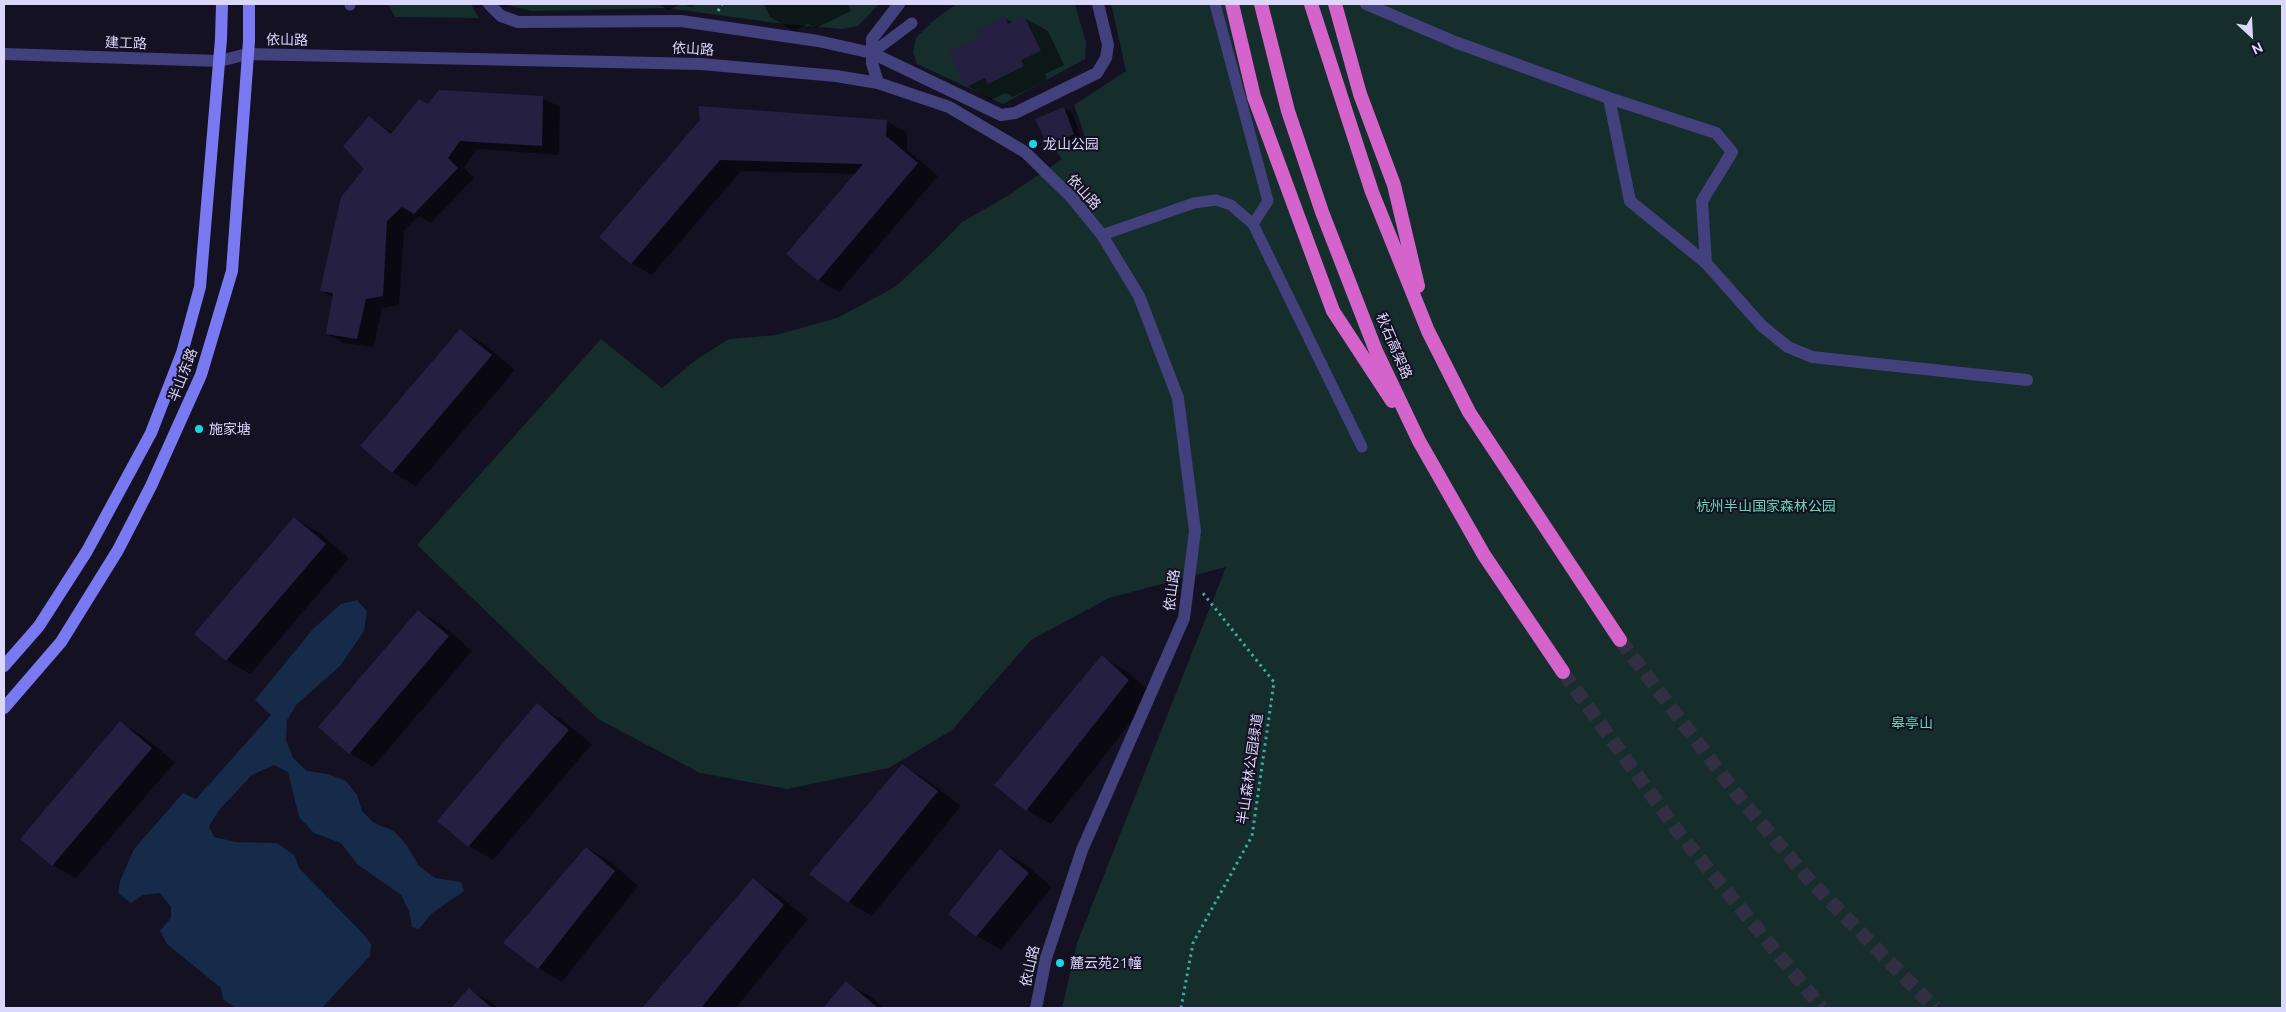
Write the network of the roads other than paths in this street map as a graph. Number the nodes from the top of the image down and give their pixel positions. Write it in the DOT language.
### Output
graph roads {
  1 [pos="222,4"];
  2 [pos="249,4"];
  3 [pos="489,4"];
  4 [pos="899,4"];
  5 [pos="1098,4"];
  6 [pos="1215,4"];
  7 [pos="1232,4"];
  8 [pos="1261,4"];
  9 [pos="1311,4"];
  10 [pos="1335,4"];
  11 [pos="1366,4"];
  12 [pos="912,23"];
  13 [pos="872,53"];
  14 [pos="4,54"];
  15 [pos="247,54"];
  16 [pos="220,61"];
  17 [pos="878,83"];
  18 [pos="1609,98"];
  19 [pos="1253,224"];
  20 [pos="1102,235"];
  21 [pos="1706,263"];
  22 [pos="1428,331"];
  23 [pos="2027,380"];
  24 [pos="1419,441"];
  25 [pos="1362,446"];
  26 [pos="1620,640"];
  27 [pos="4,666"];
  28 [pos="1563,672"];
  29 [pos="4,708"];
  30 [pos="1036,1008"];
  1 -- 16 [label="main road, 半山东路"];
  2 -- 15 [label="main road, 半山东路"];
  3 -- 13 [label="street"];
  4 -- 13 [label="street"];
  5 -- 13 [label="street"];
  6 -- 19 [label="lane"];
  7 -- 24 [label="highway"];
  8 -- 24 [label="highway, 秋石高架路"];
  9 -- 22 [label="highway"];
  10 -- 22 [label="highway"];
  11 -- 18 [label="street"];
  12 -- 13 [label="lane"];
  13 -- 17 [label="street"];
  14 -- 16 [label="street, 建工路"];
  15 -- 16 [label="street, 建工路"];
  15 -- 17 [label="street, 依山路"];
  15 -- 29 [label="main road, 半山东路"];
  16 -- 27 [label="main road, 半山东路"];
  17 -- 20 [label="street, 依山路"];
  18 -- 21 [label="street"];
  18 -- 21 [label="street"];
  19 -- 20 [label="lane"];
  19 -- 25 [label="lane"];
  20 -- 30 [label="street, 依山路"];
  21 -- 23 [label="street"];
  22 -- 26 [label="highway"];
  24 -- 28 [label="highway, 秋石高架路"];
}
